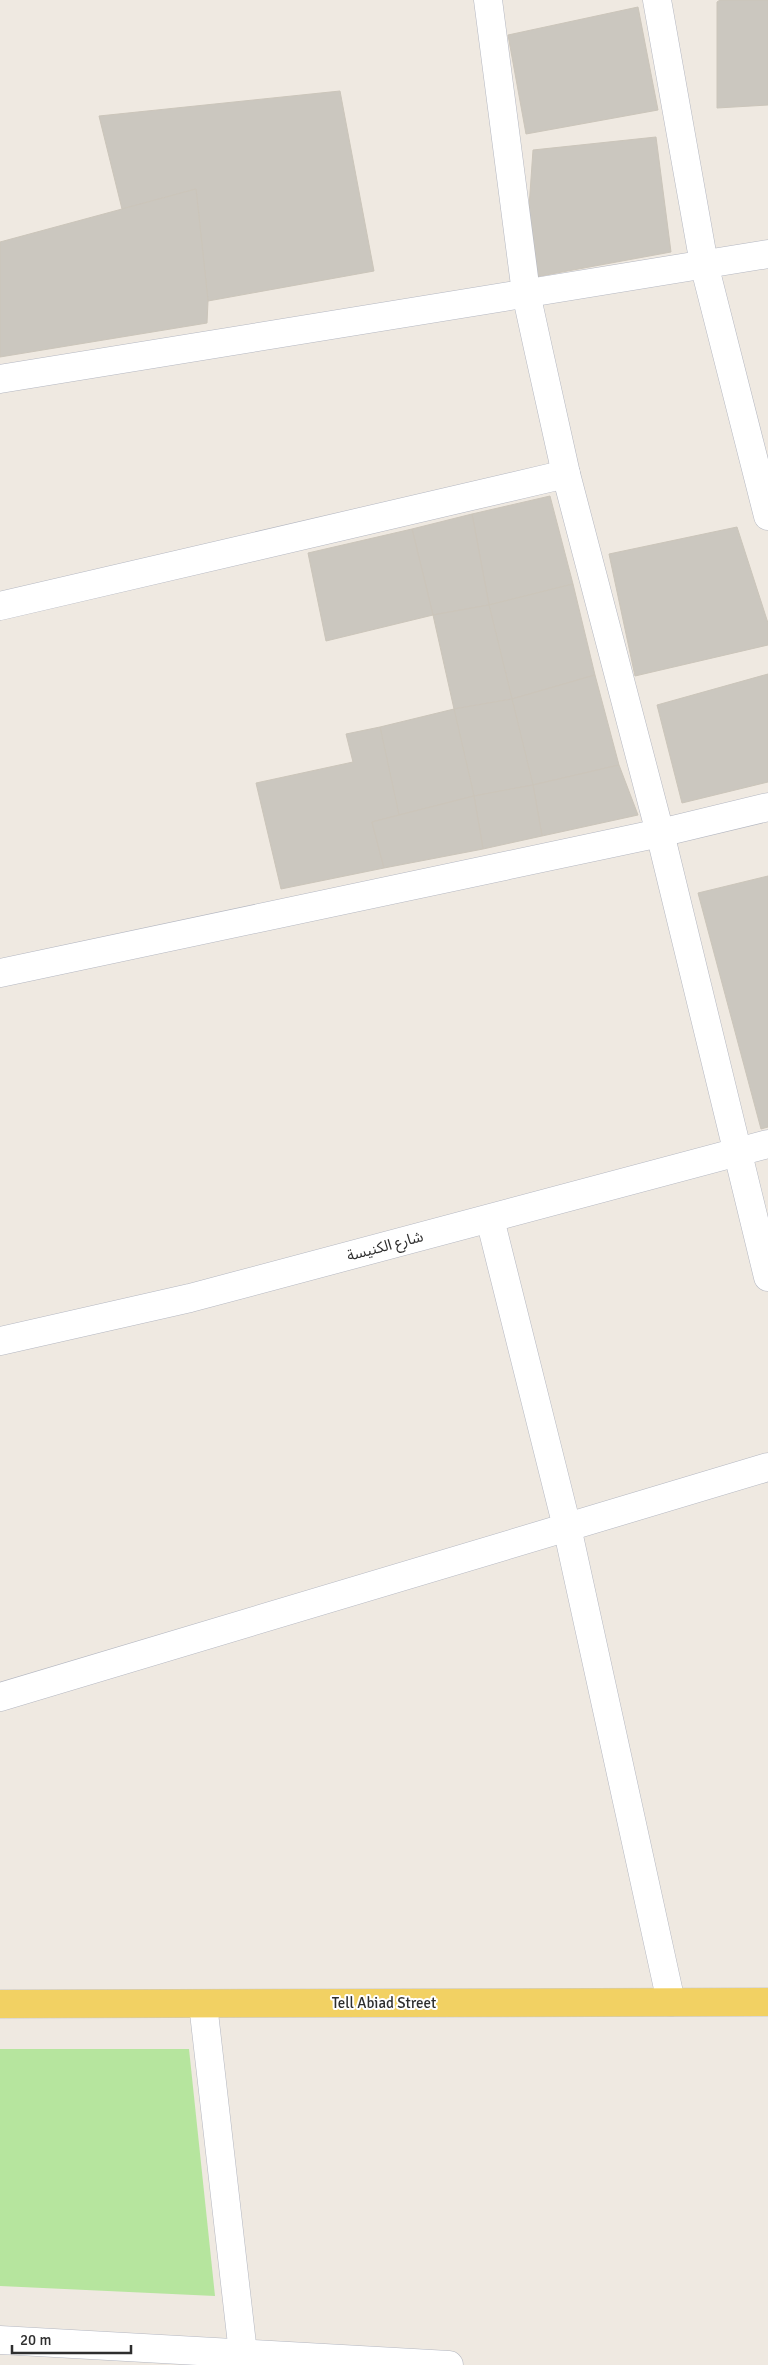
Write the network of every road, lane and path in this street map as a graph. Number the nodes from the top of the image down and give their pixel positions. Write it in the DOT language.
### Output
graph roads {
  1 [pos="488,0"];
  2 [pos="657,0"];
  3 [pos="768,254"];
  4 [pos="704,264"];
  5 [pos="526,293"];
  6 [pos="0,379"];
  7 [pos="566,474"];
  8 [pos="768,516"];
  9 [pos="0,606"];
  10 [pos="768,807"];
  11 [pos="660,833"];
  12 [pos="0,973"];
  13 [pos="768,1144"];
  14 [pos="739,1151"];
  15 [pos="490,1219"];
  16 [pos="768,1277"];
  17 [pos="0,1341"];
  18 [pos="768,1467"];
  19 [pos="567,1526"];
  20 [pos="0,1697"];
  21 [pos="672,2002"];
  22 [pos="768,2002"];
  23 [pos="0,2004"];
  24 [pos="203,2004"];
  25 [pos="0,2340"];
  26 [pos="244,2353"];
  27 [pos="449,2365"];
  1 -- 5 [label="street"];
  2 -- 4 [label="street"];
  3 -- 4 [label="street"];
  4 -- 5 [label="street"];
  4 -- 8 [label="street"];
  5 -- 6 [label="street"];
  5 -- 7 [label="street"];
  7 -- 9 [label="street"];
  7 -- 11 [label="street"];
  10 -- 11 [label="street"];
  11 -- 12 [label="street"];
  11 -- 14 [label="street"];
  13 -- 14 [label="street, شارع الكنيسة"];
  14 -- 15 [label="street, شارع الكنيسة"];
  14 -- 16 [label="street"];
  15 -- 17 [label="street, شارع الكنيسة"];
  15 -- 19 [label="street"];
  18 -- 19 [label="street"];
  19 -- 20 [label="street"];
  19 -- 21 [label="street"];
  21 -- 22 [label="main road, Tell Abiad Street"];
  21 -- 24 [label="main road, Tell Abiad Street"];
  23 -- 24 [label="main road, Tell Abiad Street"];
  24 -- 26 [label="street"];
  25 -- 26 [label="street"];
  26 -- 27 [label="street"];
}
